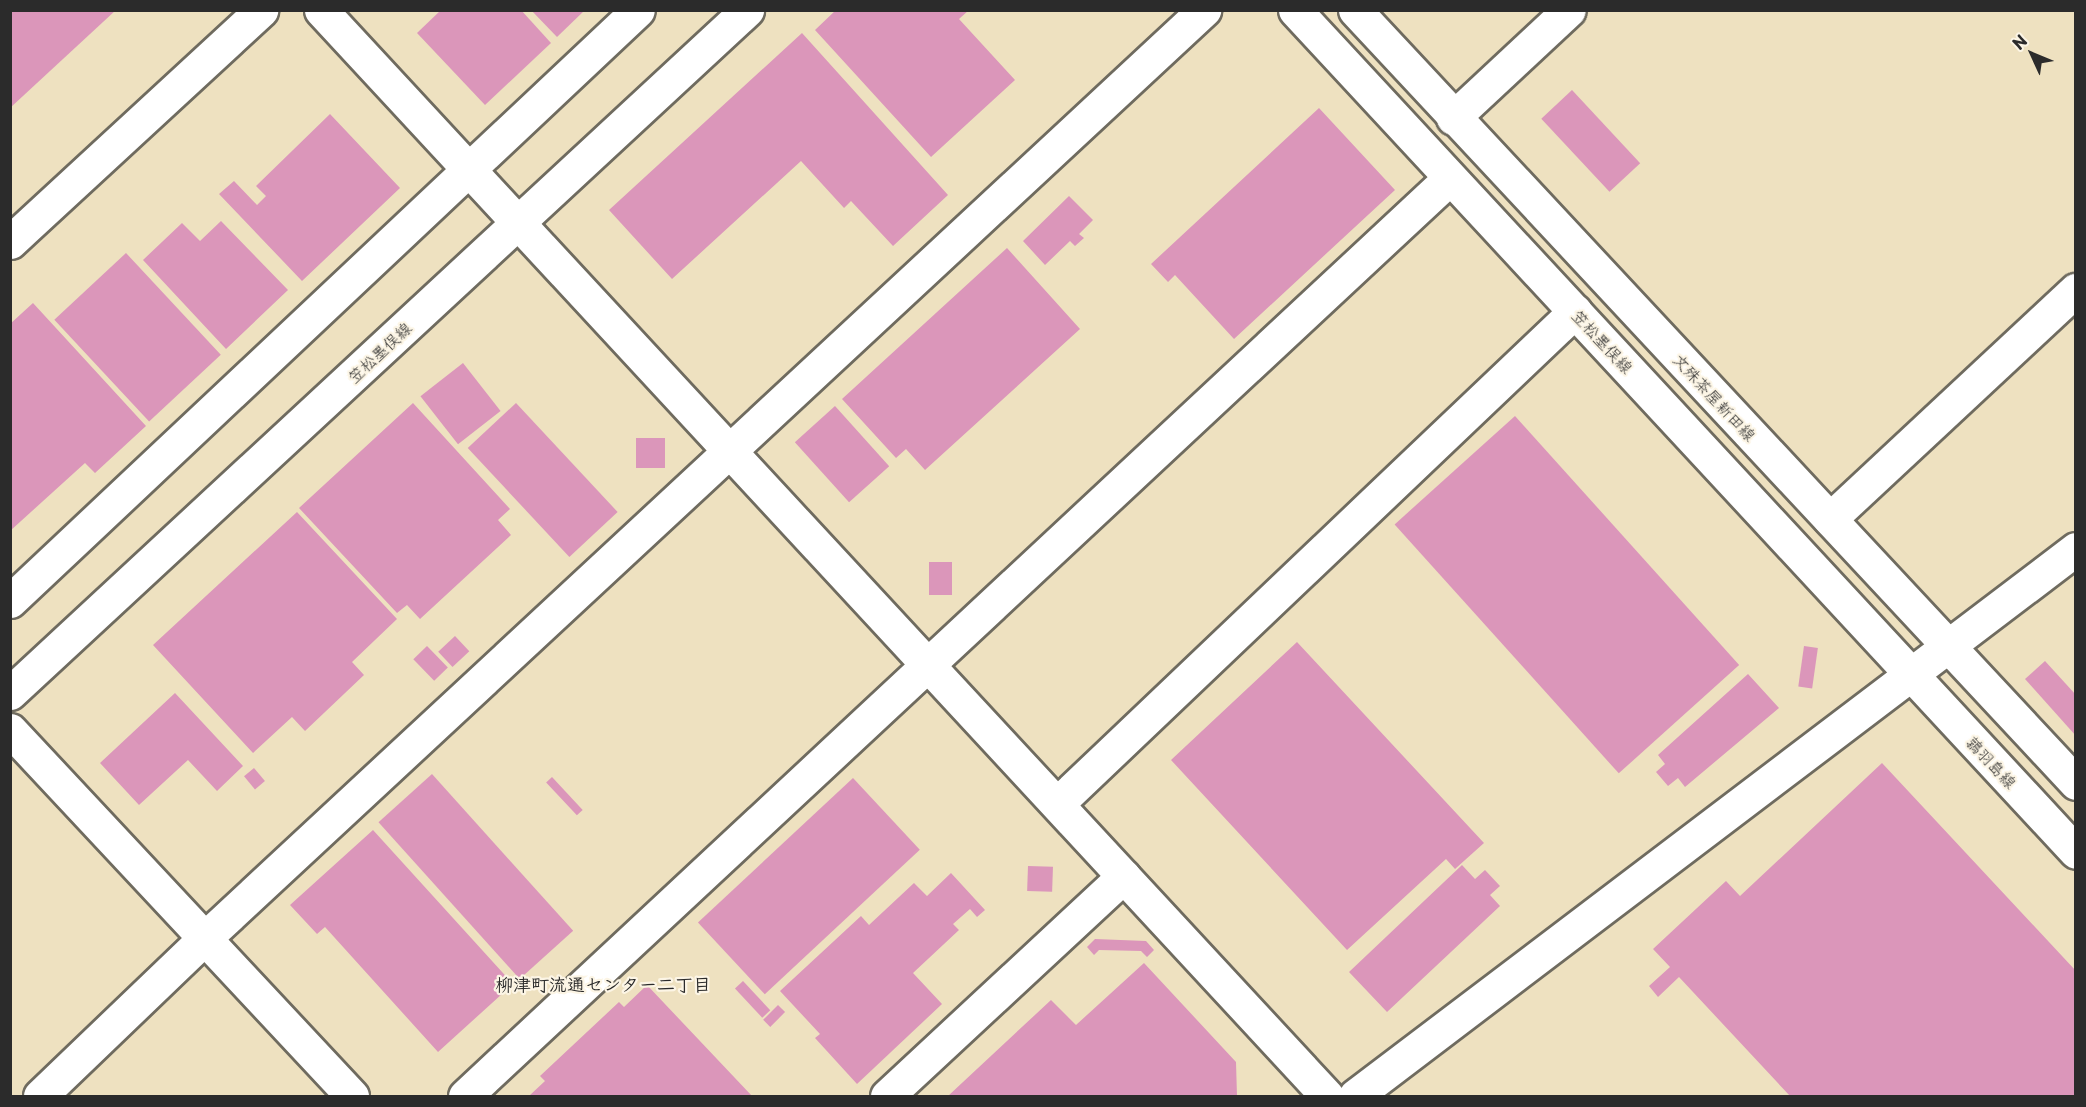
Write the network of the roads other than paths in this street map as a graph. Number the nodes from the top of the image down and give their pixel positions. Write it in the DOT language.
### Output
graph roads {
  1 [pos="261,10"];
  2 [pos="321,10"];
  3 [pos="638,10"];
  4 [pos="747,10"];
  5 [pos="1204,10"];
  6 [pos="1295,10"];
  7 [pos="1355,10"];
  8 [pos="1569,10"];
  9 [pos="1453,118"];
  10 [pos="467,167"];
  11 [pos="1438,189"];
  12 [pos="518,223"];
  13 [pos="10,242"];
  14 [pos="2076,290"];
  15 [pos="1575,311"];
  16 [pos="730,454"];
  17 [pos="1830,519"];
  18 [pos="2076,549"];
  19 [pos="10,601"];
  20 [pos="1948,644"];
  21 [pos="928,666"];
  22 [pos="1909,673"];
  23 [pos="10,693"];
  24 [pos="10,730"];
  25 [pos="2076,783"];
  26 [pos="1057,804"];
  27 [pos="2076,852"];
  28 [pos="1124,876"];
  29 [pos="205,938"];
  30 [pos="40,1096"];
  31 [pos="352,1096"];
  32 [pos="465,1096"];
  33 [pos="887,1096"];
  34 [pos="1327,1096"];
  35 [pos="1355,1096"];
  1 -- 13 [label="street"];
  2 -- 10 [label="street"];
  3 -- 10 [label="street"];
  4 -- 12 [label="street, 笠松墨俣線"];
  5 -- 16 [label="street"];
  6 -- 15 [label="street, 笠松墨俣線"];
  7 -- 9 [label="street, 文殊茶屋新田線"];
  8 -- 9 [label="street"];
  9 -- 17 [label="street, 文殊茶屋新田線"];
  10 -- 12 [label="street"];
  10 -- 19 [label="street"];
  11 -- 21 [label="street"];
  12 -- 16 [label="street"];
  12 -- 23 [label="street, 笠松墨俣線"];
  14 -- 17 [label="street"];
  15 -- 22 [label="street, 笠松墨俣線"];
  15 -- 26 [label="street"];
  16 -- 21 [label="street"];
  16 -- 29 [label="street"];
  17 -- 20 [label="street, 文殊茶屋新田線"];
  18 -- 20 [label="street"];
  20 -- 22 [label="street"];
  20 -- 25 [label="street, 文殊茶屋新田線"];
  21 -- 26 [label="street"];
  21 -- 32 [label="street"];
  22 -- 27 [label="street, 鶉羽島線"];
  22 -- 35 [label="street"];
  24 -- 29 [label="street"];
  26 -- 28 [label="street"];
  28 -- 33 [label="street"];
  28 -- 34 [label="street"];
  29 -- 30 [label="street"];
  29 -- 31 [label="street"];
}
